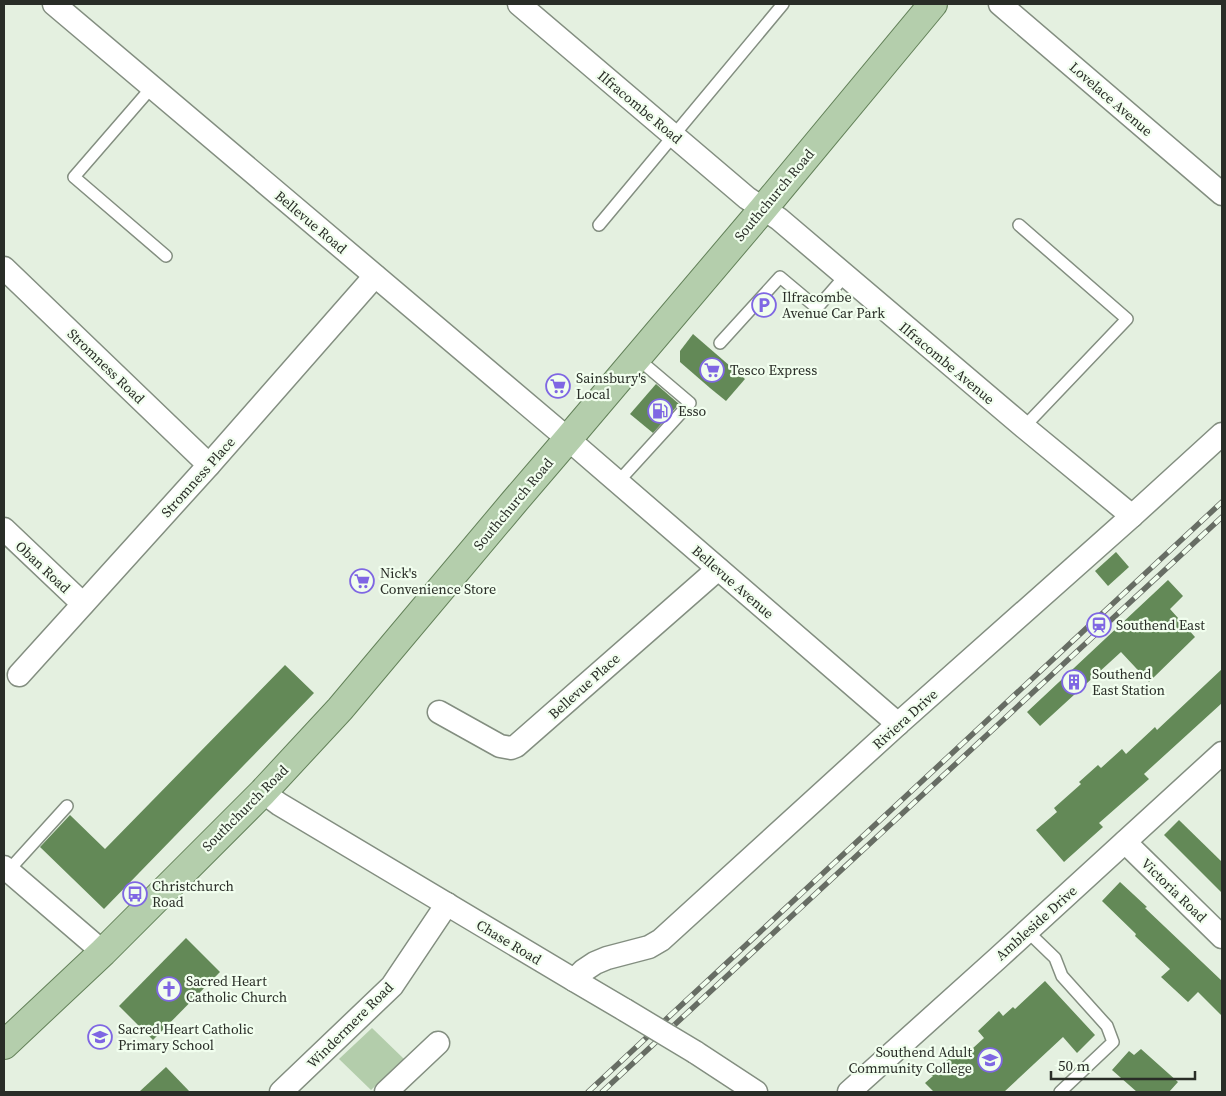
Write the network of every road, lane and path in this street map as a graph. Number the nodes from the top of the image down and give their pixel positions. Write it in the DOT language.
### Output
graph roads {
  1 [pos="54,4"];
  2 [pos="519,4"];
  3 [pos="782,4"];
  4 [pos="933,4"];
  5 [pos="1000,4"];
  6 [pos="152,87"];
  7 [pos="673,135"];
  8 [pos="1222,194"];
  9 [pos="763,209"];
  10 [pos="599,225"];
  11 [pos="1019,225"];
  12 [pos="166,256"];
  13 [pos="4,268"];
  14 [pos="375,276"];
  15 [pos="845,276"];
  16 [pos="720,343"];
  17 [pos="637,358"];
  18 [pos="1024,427"];
  19 [pos="1222,434"];
  20 [pos="568,440"];
  21 [pos="208,465"];
  22 [pos="618,483"];
  23 [pos="1132,516"];
  24 [pos="4,529"];
  25 [pos="718,569"];
  26 [pos="83,604"];
  27 [pos="19,675"];
  28 [pos="439,712"];
  29 [pos="898,724"];
  30 [pos="1222,753"];
  31 [pos="262,792"];
  32 [pos="67,806"];
  33 [pos="1125,842"];
  34 [pos="6,869"];
  35 [pos="447,904"];
  36 [pos="1027,931"];
  37 [pos="1222,937"];
  38 [pos="103,952"];
  39 [pos="574,980"];
  40 [pos="438,1043"];
  41 [pos="4,1045"];
  42 [pos="281,1092"];
  43 [pos="386,1092"];
  44 [pos="756,1092"];
  45 [pos="851,1092"];
  46 [pos="1060,1092"];
  1 -- 6 [label="street, Bellevue Road"];
  2 -- 7 [label="street, Ilfracombe Road"];
  3 -- 7 [label="lane"];
  4 -- 9 [label="main road, Southchurch Road"];
  5 -- 8 [label="street, Lovelace Avenue"];
  6 -- 12 [label="lane"];
  6 -- 14 [label="street, Bellevue Road"];
  7 -- 9 [label="street, Ilfracombe Road"];
  7 -- 10 [label="lane"];
  9 -- 15 [label="street, Ilfracombe Avenue"];
  9 -- 17 [label="main road, Southchurch Road"];
  11 -- 18 [label="lane"];
  13 -- 21 [label="street, Stromness Road"];
  14 -- 20 [label="street, Bellevue Road"];
  14 -- 21 [label="street, Stromness Place"];
  15 -- 16 [label="lane"];
  15 -- 18 [label="street, Ilfracombe Avenue"];
  17 -- 20 [label="main road, Southchurch Road"];
  17 -- 22 [label="lane"];
  18 -- 23 [label="street, Ilfracombe Avenue"];
  19 -- 23 [label="street, Riviera Drive"];
  20 -- 22 [label="street, Bellevue Avenue"];
  20 -- 31 [label="main road, Southchurch Road"];
  21 -- 26 [label="street, Stromness Place"];
  22 -- 25 [label="street, Bellevue Avenue"];
  23 -- 29 [label="street, Riviera Drive"];
  24 -- 26 [label="street, Oban Road"];
  25 -- 28 [label="street, Bellevue Place"];
  25 -- 29 [label="street, Bellevue Avenue"];
  26 -- 27 [label="street, Stromness Place"];
  29 -- 39 [label="street, Riviera Drive"];
  30 -- 33 [label="street, Ambleside Drive"];
  31 -- 35 [label="street, Chase Road"];
  31 -- 38 [label="main road, Southchurch Road"];
  32 -- 34 [label="lane"];
  33 -- 36 [label="street, Ambleside Drive"];
  33 -- 37 [label="street, Victoria Road"];
  34 -- 38 [label="street"];
  35 -- 39 [label="street, Chase Road"];
  35 -- 42 [label="street, Windermere Road"];
  36 -- 45 [label="street, Ambleside Drive"];
  36 -- 46 [label="lane"];
  38 -- 41 [label="main road, Southchurch Road"];
  39 -- 44 [label="street, Chase Road, bridge"];
  40 -- 43 [label="street"];
}
